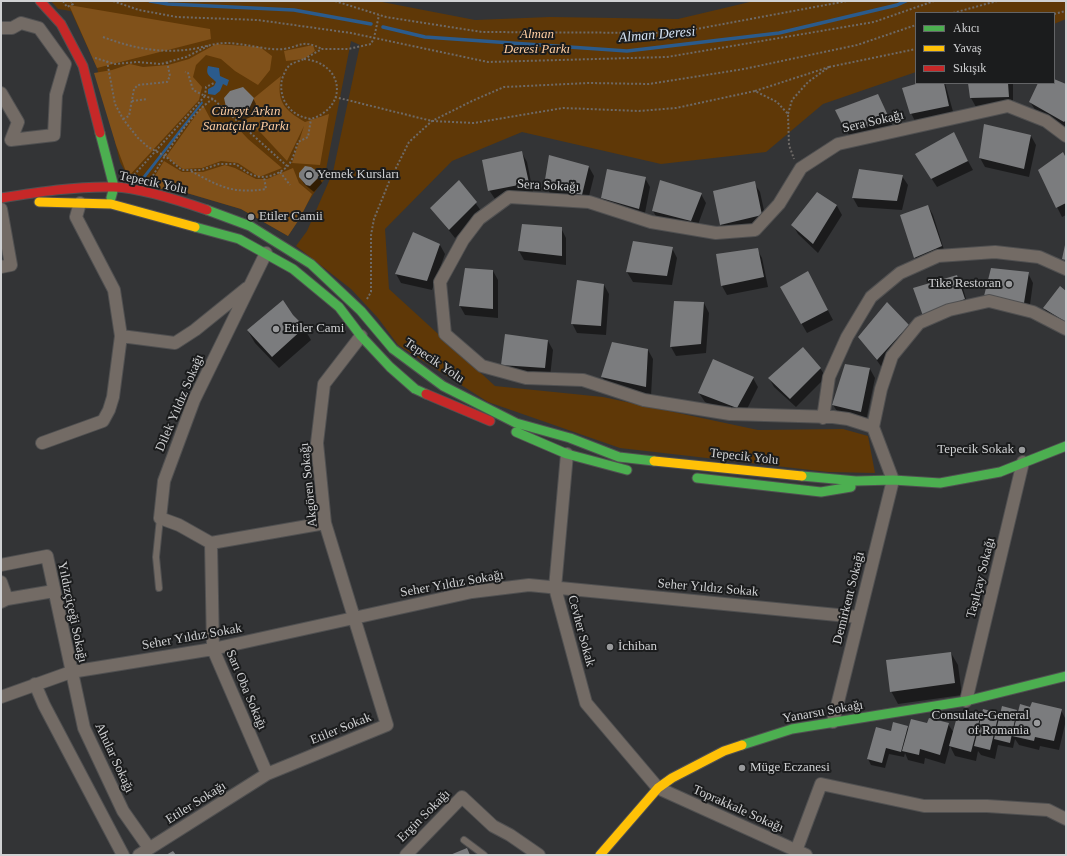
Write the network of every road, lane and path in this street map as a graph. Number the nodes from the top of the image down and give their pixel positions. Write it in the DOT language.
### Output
graph roads {
  1 [pos="40,1"];
  2 [pos="63,1"];
  3 [pos="71,1"];
  4 [pos="113,1"];
  5 [pos="335,1"];
  6 [pos="847,1"];
  7 [pos="934,1"];
  8 [pos="997,1"];
  9 [pos="1066,11"];
  10 [pos="957,12"];
  11 [pos="1055,14"];
  12 [pos="380,15"];
  13 [pos="915,25"];
  14 [pos="1,28"];
  15 [pos="102,37"];
  16 [pos="374,38"];
  17 [pos="211,45"];
  18 [pos="322,48"];
  19 [pos="915,49"];
  20 [pos="92,56"];
  21 [pos="304,59"];
  22 [pos="107,62"];
  23 [pos="167,62"];
  24 [pos="829,67"];
  25 [pos="185,72"];
  26 [pos="214,82"];
  27 [pos="755,90"];
  28 [pos="1,93"];
  29 [pos="205,96"];
  30 [pos="335,97"];
  31 [pos="146,99"];
  32 [pos="213,99"];
  33 [pos="132,102"];
  34 [pos="788,114"];
  35 [pos="123,119"];
  36 [pos="311,119"];
  37 [pos="432,121"];
  38 [pos="1066,136"];
  39 [pos="6,143"];
  40 [pos="156,151"];
  41 [pos="165,156"];
  42 [pos="287,166"];
  43 [pos="801,168"];
  44 [pos="190,170"];
  45 [pos="280,172"];
  46 [pos="135,174"];
  47 [pos="264,178"];
  48 [pos="151,181"];
  49 [pos="290,185"];
  50 [pos="114,187"];
  51 [pos="132,189"];
  52 [pos="1,198"];
  53 [pos="30,203"];
  54 [pos="80,203"];
  55 [pos="110,204"];
  56 [pos="3,208"];
  57 [pos="129,209"];
  58 [pos="273,240"];
  59 [pos="266,253"];
  60 [pos="1,267"];
  61 [pos="1066,269"];
  62 [pos="250,286"];
  63 [pos="361,311"];
  64 [pos="372,324"];
  65 [pos="1066,329"];
  66 [pos="121,336"];
  67 [pos="361,336"];
  68 [pos="823,418"];
  69 [pos="873,427"];
  70 [pos="570,438"];
  71 [pos="42,443"];
  72 [pos="1066,446"];
  73 [pos="567,454"];
  74 [pos="1023,462"];
  75 [pos="639,471"];
  76 [pos="686,476"];
  77 [pos="893,480"];
  78 [pos="160,518"];
  79 [pos="325,523"];
  80 [pos="211,543"];
  81 [pos="1,565"];
  82 [pos="1,582"];
  83 [pos="159,588"];
  84 [pos="556,588"];
  85 [pos="54,591"];
  86 [pos="4,601"];
  87 [pos="353,617"];
  88 [pos="858,617"];
  89 [pos="213,649"];
  90 [pos="71,672"];
  91 [pos="1066,676"];
  92 [pos="35,684"];
  93 [pos="1,697"];
  94 [pos="966,701"];
  95 [pos="833,722"];
  96 [pos="267,774"];
  97 [pos="658,788"];
  98 [pos="1066,819"];
  99 [pos="464,840"];
  100 [pos="149,848"];
  101 [pos="801,853"];
  102 [pos="123,855"];
  103 [pos="139,855"];
  104 [pos="406,855"];
  105 [pos="484,855"];
  106 [pos="539,855"];
  107 [pos="600,855"];
  1 -- 50 [label="main road"];
  2 -- 3 [label="path"];
  4 -- 16 [label="path"];
  5 -- 12 [label="path"];
  6 -- 12 [label="path"];
  7 -- 16 [label="path"];
  8 -- 10 [label="path"];
  9 -- 11 [label="path"];
  12 -- 16 [label="path"];
  13 -- 37 [label="path"];
  14 -- 39 [label="street"];
  15 -- 17 [label="path"];
  16 -- 18 [label="path"];
  17 -- 18 [label="path"];
  17 -- 23 [label="path"];
  18 -- 21 [label="path"];
  19 -- 24 [label="path"];
  20 -- 22 [label="path"];
  21 -- 30 [label="path"];
  21 -- 36 [label="path"];
  22 -- 23 [label="path"];
  22 -- 35 [label="path"];
  23 -- 33 [label="path"];
  24 -- 27 [label="path"];
  24 -- 34 [label="path"];
  25 -- 29 [label="path"];
  26 -- 29 [label="path"];
  27 -- 34 [label="path"];
  27 -- 37 [label="path"];
  28 -- 39 [label="street"];
  29 -- 32 [label="path"];
  29 -- 40 [label="path"];
  30 -- 36 [label="path"];
  30 -- 37 [label="path"];
  31 -- 33 [label="path"];
  32 -- 41 [label="path"];
  32 -- 42 [label="path"];
  33 -- 35 [label="path"];
  34 -- 43 [label="path"];
  35 -- 40 [label="path"];
  36 -- 42 [label="path"];
  37 -- 63 [label="path"];
  38 -- 43 [label="street, Sera Sokağı"];
  40 -- 41 [label="path"];
  40 -- 46 [label="path"];
  41 -- 44 [label="path"];
  41 -- 48 [label="path"];
  42 -- 45 [label="path"];
  43 -- 68 [label="street, Sera Sokağı"];
  44 -- 47 [label="path"];
  44 -- 47 [label="path"];
  45 -- 47 [label="path"];
  45 -- 49 [label="path"];
  50 -- 51 [label="main road, Tepecik Yolu"];
  50 -- 52 [label="main road, Tepecik Yolu"];
  50 -- 55 [label="main road"];
  51 -- 57 [label="main road"];
  51 -- 58 [label="main road, Tepecik Yolu"];
  53 -- 54 [label="main road, Tepecik Yolu"];
  54 -- 55 [label="main road, Tepecik Yolu"];
  54 -- 66 [label="street"];
  55 -- 57 [label="main road, Tepecik Yolu"];
  56 -- 60 [label="street"];
  57 -- 59 [label="main road, Tepecik Yolu"];
  58 -- 59 [label="main road"];
  58 -- 63 [label="main road, Tepecik Yolu"];
  59 -- 62 [label="street, Dilek Yıldız Sokağı"];
  59 -- 67 [label="main road, Tepecik Yolu"];
  61 -- 68 [label="street"];
  62 -- 66 [label="street"];
  62 -- 78 [label="street, Dilek Yıldız Sokağı"];
  63 -- 64 [label="main road, Tepecik Yolu"];
  64 -- 67 [label="main road"];
  64 -- 70 [label="main road, Tepecik Yolu"];
  65 -- 69 [label="street"];
  66 -- 71 [label="street"];
  67 -- 73 [label="main road, Tepecik Yolu"];
  67 -- 79 [label="street, Akgören Sokağı"];
  68 -- 69 [label="street, Sera Sokağı"];
  69 -- 77 [label="street"];
  70 -- 73 [label="main road"];
  70 -- 77 [label="main road, Tepecik Yolu"];
  72 -- 74 [label="main road, Tepecik Yolu"];
  73 -- 75 [label="main road, Tepecik Yolu"];
  73 -- 84 [label="street, Cevher Sokak"];
  74 -- 77 [label="main road, Tepecik Yolu"];
  74 -- 94 [label="street, Taşılçay Sokağı"];
  76 -- 77 [label="main road, Tepecik Yolu"];
  77 -- 88 [label="street, Demirkent Sokağı"];
  78 -- 80 [label="street"];
  78 -- 83 [label="lane"];
  79 -- 80 [label="street"];
  79 -- 87 [label="street, Akgören Sokağı"];
  80 -- 89 [label="street, Sarı Oba Sokağı"];
  81 -- 85 [label="street, Yıldızçiçeği Sokağı"];
  82 -- 86 [label="street"];
  84 -- 87 [label="street, Seher Yıldız Sokağı"];
  84 -- 88 [label="street, Seher Yıldız Sokak"];
  84 -- 97 [label="street, Cevher Sokak"];
  85 -- 86 [label="street"];
  85 -- 90 [label="street, Yıldızçiçeği Sokağı"];
  87 -- 89 [label="street, Seher Yıldız Sokak"];
  87 -- 96 [label="street, Etiler Sokak"];
  88 -- 95 [label="street, Demirkent Sokağı"];
  89 -- 90 [label="street, Seher Yıldız Sokak"];
  89 -- 96 [label="street, Sarı Oba Sokağı"];
  90 -- 92 [label="street, Seher Yıldız Sokak"];
  90 -- 100 [label="street, Ahular Sokağı"];
  91 -- 94 [label="main road, Yanarsu Sokağı"];
  92 -- 93 [label="street"];
  92 -- 102 [label="street"];
  94 -- 95 [label="main road, Yanarsu Sokağı"];
  95 -- 97 [label="main road, Yanarsu Sokağı"];
  96 -- 100 [label="street, Etiler Sokağı"];
  97 -- 101 [label="street, Toprakkale Sokağı"];
  97 -- 107 [label="main road, Yanarsu Sokağı"];
  98 -- 101 [label="street"];
  99 -- 105 [label="lane"];
  100 -- 103 [label="street, Etiler Sokağı"];
  104 -- 106 [label="street, Ergin Sokağı"];
}
